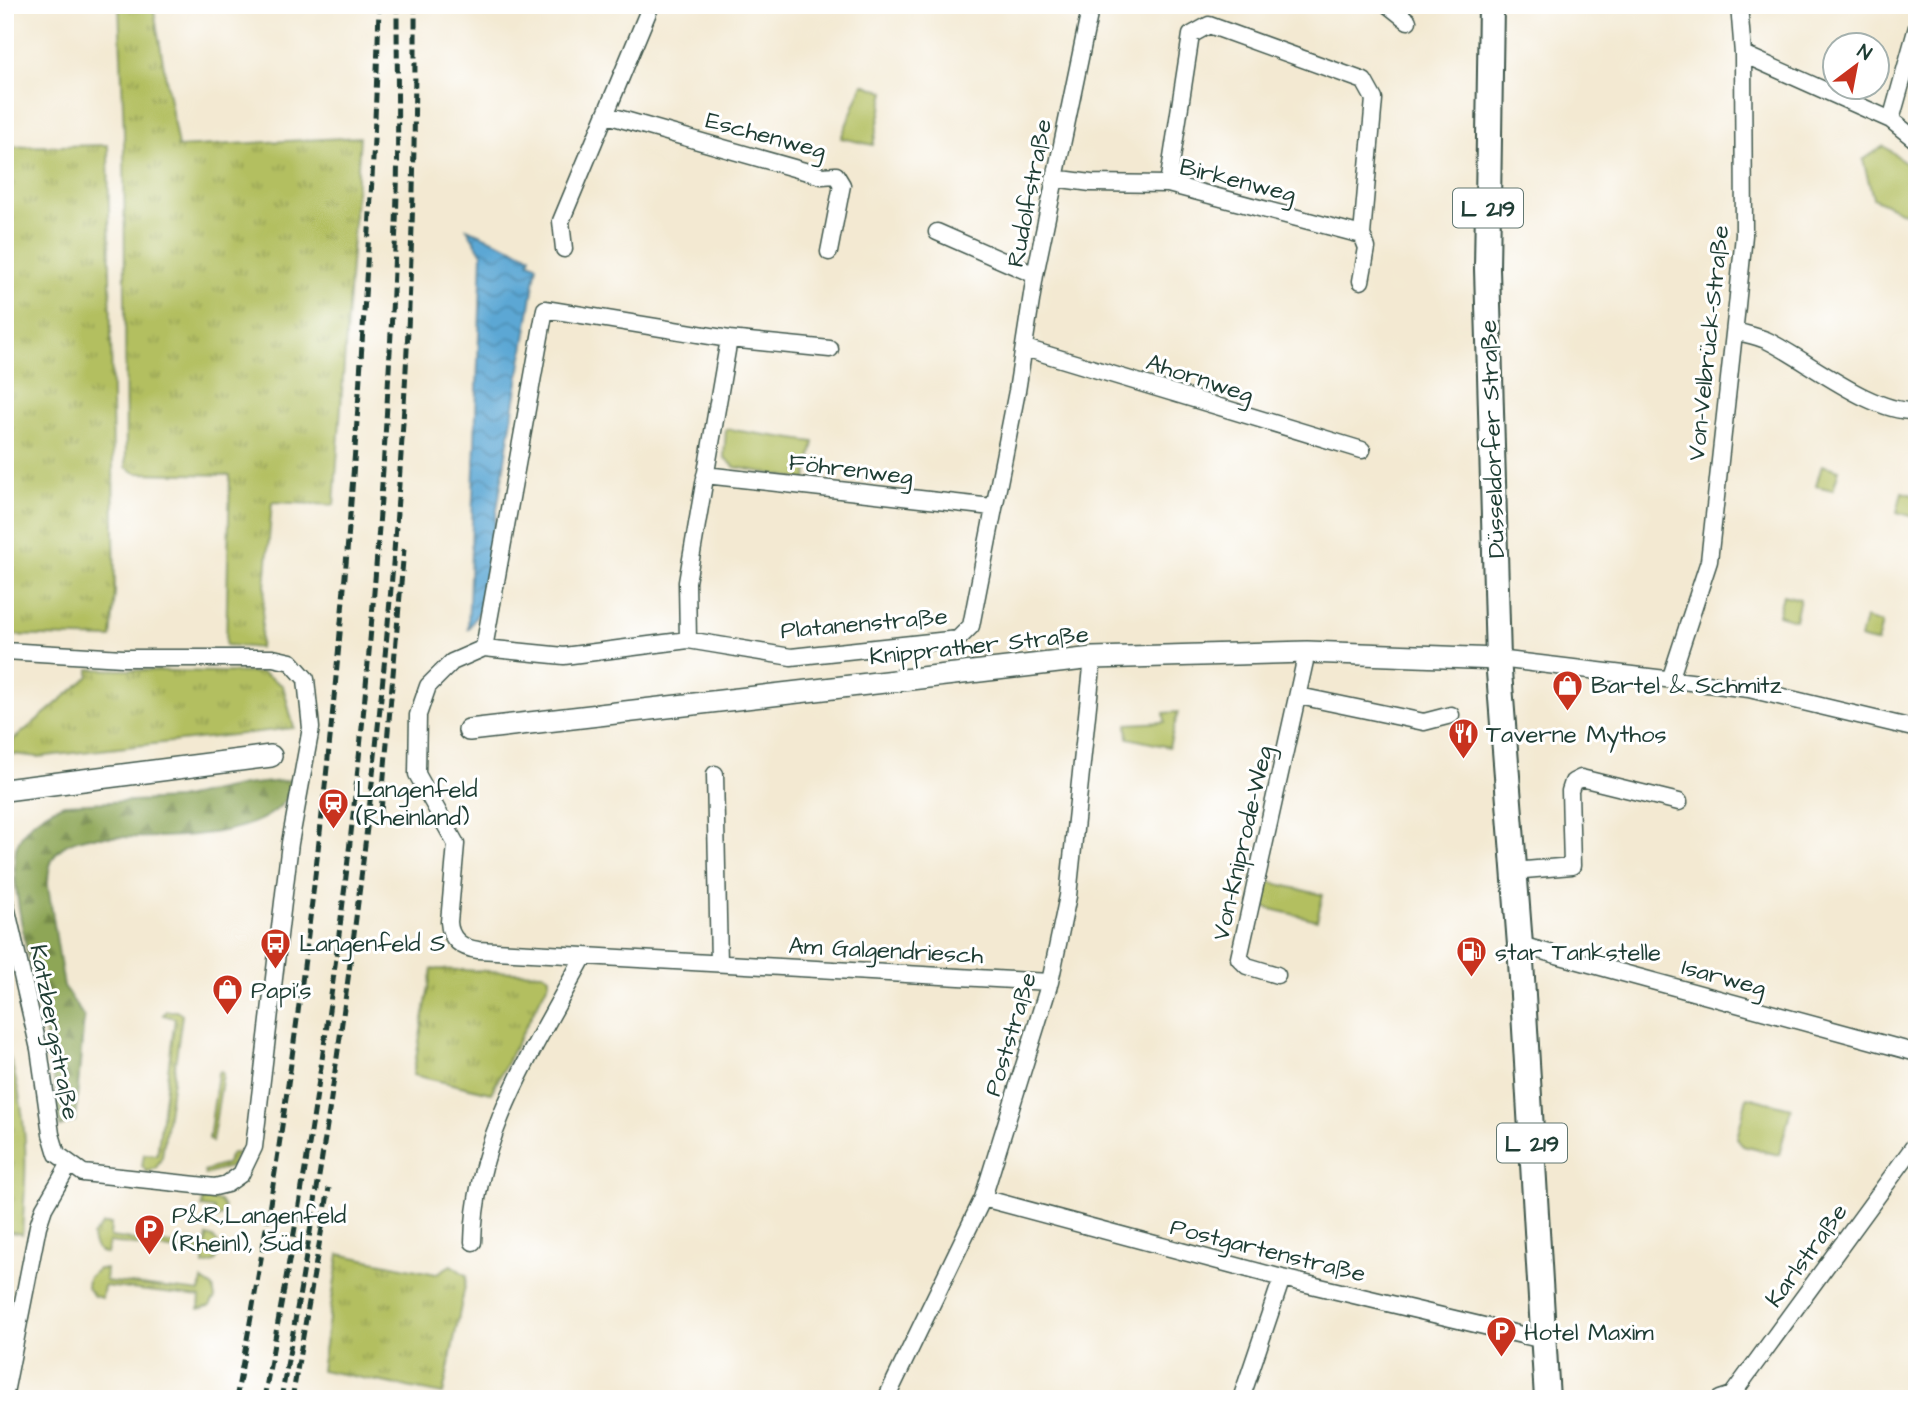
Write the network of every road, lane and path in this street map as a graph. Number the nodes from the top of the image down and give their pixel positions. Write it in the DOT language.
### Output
graph roads {
  1 [pos="651,5"];
  2 [pos="1091,5"];
  3 [pos="1388,5"];
  4 [pos="1491,5"];
  5 [pos="1739,5"];
  6 [pos="1408,21"];
  7 [pos="1917,27"];
  8 [pos="1743,54"];
  9 [pos="607,115"];
  10 [pos="1891,120"];
  11 [pos="1917,141"];
  12 [pos="1054,178"];
  13 [pos="1168,184"];
  14 [pos="937,232"];
  15 [pos="1362,235"];
  16 [pos="564,249"];
  17 [pos="829,251"];
  18 [pos="1035,275"];
  19 [pos="1361,281"];
  20 [pos="1735,331"];
  21 [pos="729,339"];
  22 [pos="1025,348"];
  23 [pos="830,349"];
  24 [pos="1017,391"];
  25 [pos="1917,411"];
  26 [pos="1362,450"];
  27 [pos="705,475"];
  28 [pos="992,507"];
  29 [pos="688,640"];
  30 [pos="484,648"];
  31 [pos="5,650"];
  32 [pos="1307,652"];
  33 [pos="1093,658"];
  34 [pos="1498,659"];
  35 [pos="1670,680"];
  36 [pos="1299,696"];
  37 [pos="1451,715"];
  38 [pos="1917,729"];
  39 [pos="469,730"];
  40 [pos="271,756"];
  41 [pos="715,774"];
  42 [pos="5,790"];
  43 [pos="1679,802"];
  44 [pos="1514,872"];
  45 [pos="5,902"];
  46 [pos="1520,945"];
  47 [pos="584,956"];
  48 [pos="719,963"];
  49 [pos="1277,975"];
  50 [pos="1050,982"];
  51 [pos="1917,1053"];
  52 [pos="1917,1142"];
  53 [pos="69,1165"];
  54 [pos="983,1198"];
  55 [pos="473,1242"];
  56 [pos="1282,1278"];
  57 [pos="1543,1340"];
  58 [pos="5,1393"];
  59 [pos="1730,1398"];
  60 [pos="886,1399"];
  61 [pos="1241,1399"];
  62 [pos="1548,1399"];
  1 -- 9 [label="street"];
  2 -- 12 [label="street, Rudolfstraße"];
  3 -- 6 [label="street"];
  4 -- 34 [label="main road, Düsseldorfer Straße / L 219"];
  5 -- 8 [label="street, Von-Velbrück-Straße"];
  7 -- 10 [label="street"];
  8 -- 10 [label="street"];
  8 -- 20 [label="street, Von-Velbrück-Straße"];
  9 -- 16 [label="street"];
  9 -- 17 [label="street, Eschenweg"];
  10 -- 11 [label="street"];
  12 -- 13 [label="street, Birkenweg"];
  12 -- 18 [label="street, Rudolfstraße"];
  13 -- 15 [label="street, Birkenweg"];
  13 -- 15 [label="street"];
  14 -- 18 [label="street"];
  15 -- 19 [label="street"];
  18 -- 22 [label="street, Rudolfstraße"];
  20 -- 25 [label="street"];
  20 -- 35 [label="street, Von-Velbrück-Straße"];
  21 -- 23 [label="street"];
  21 -- 27 [label="street"];
  21 -- 30 [label="street"];
  22 -- 24 [label="street, Rudolfstraße"];
  22 -- 26 [label="street, Ahornweg"];
  24 -- 28 [label="street, Platanenstraße"];
  27 -- 28 [label="street, Föhrenweg"];
  27 -- 29 [label="street"];
  28 -- 29 [label="street, Platanenstraße"];
  29 -- 30 [label="street, Platanenstraße"];
  30 -- 47 [label="street, Am Galgendriesch"];
  31 -- 53 [label="street"];
  32 -- 33 [label="main road, Knipprather Straße"];
  32 -- 34 [label="main road, Knipprather Straße"];
  32 -- 36 [label="street, Von-Kniprode-Weg"];
  33 -- 39 [label="main road, Knipprather Straße"];
  33 -- 50 [label="street, Poststraße"];
  34 -- 35 [label="street"];
  34 -- 44 [label="main road, Düsseldorfer Straße / L 219"];
  35 -- 38 [label="street"];
  36 -- 37 [label="street"];
  36 -- 49 [label="street, Von-Kniprode-Weg"];
  40 -- 42 [label="main road"];
  41 -- 48 [label="street"];
  43 -- 44 [label="street"];
  44 -- 46 [label="main road, Düsseldorfer Straße / L 219"];
  45 -- 53 [label="street, Katzbergstraße"];
  46 -- 51 [label="street, Isarweg"];
  46 -- 57 [label="main road, Düsseldorfer Straße / L 219"];
  47 -- 48 [label="street, Am Galgendriesch"];
  47 -- 55 [label="street"];
  48 -- 50 [label="street, Am Galgendriesch"];
  50 -- 54 [label="street, Poststraße"];
  52 -- 59 [label="street, Karlstraße"];
  53 -- 58 [label="street"];
  54 -- 56 [label="street, Postgartenstraße"];
  54 -- 60 [label="street, Poststraße"];
  56 -- 57 [label="street, Postgartenstraße"];
  56 -- 61 [label="street"];
  57 -- 62 [label="main road, Düsseldorfer Straße / L 219"];
}
